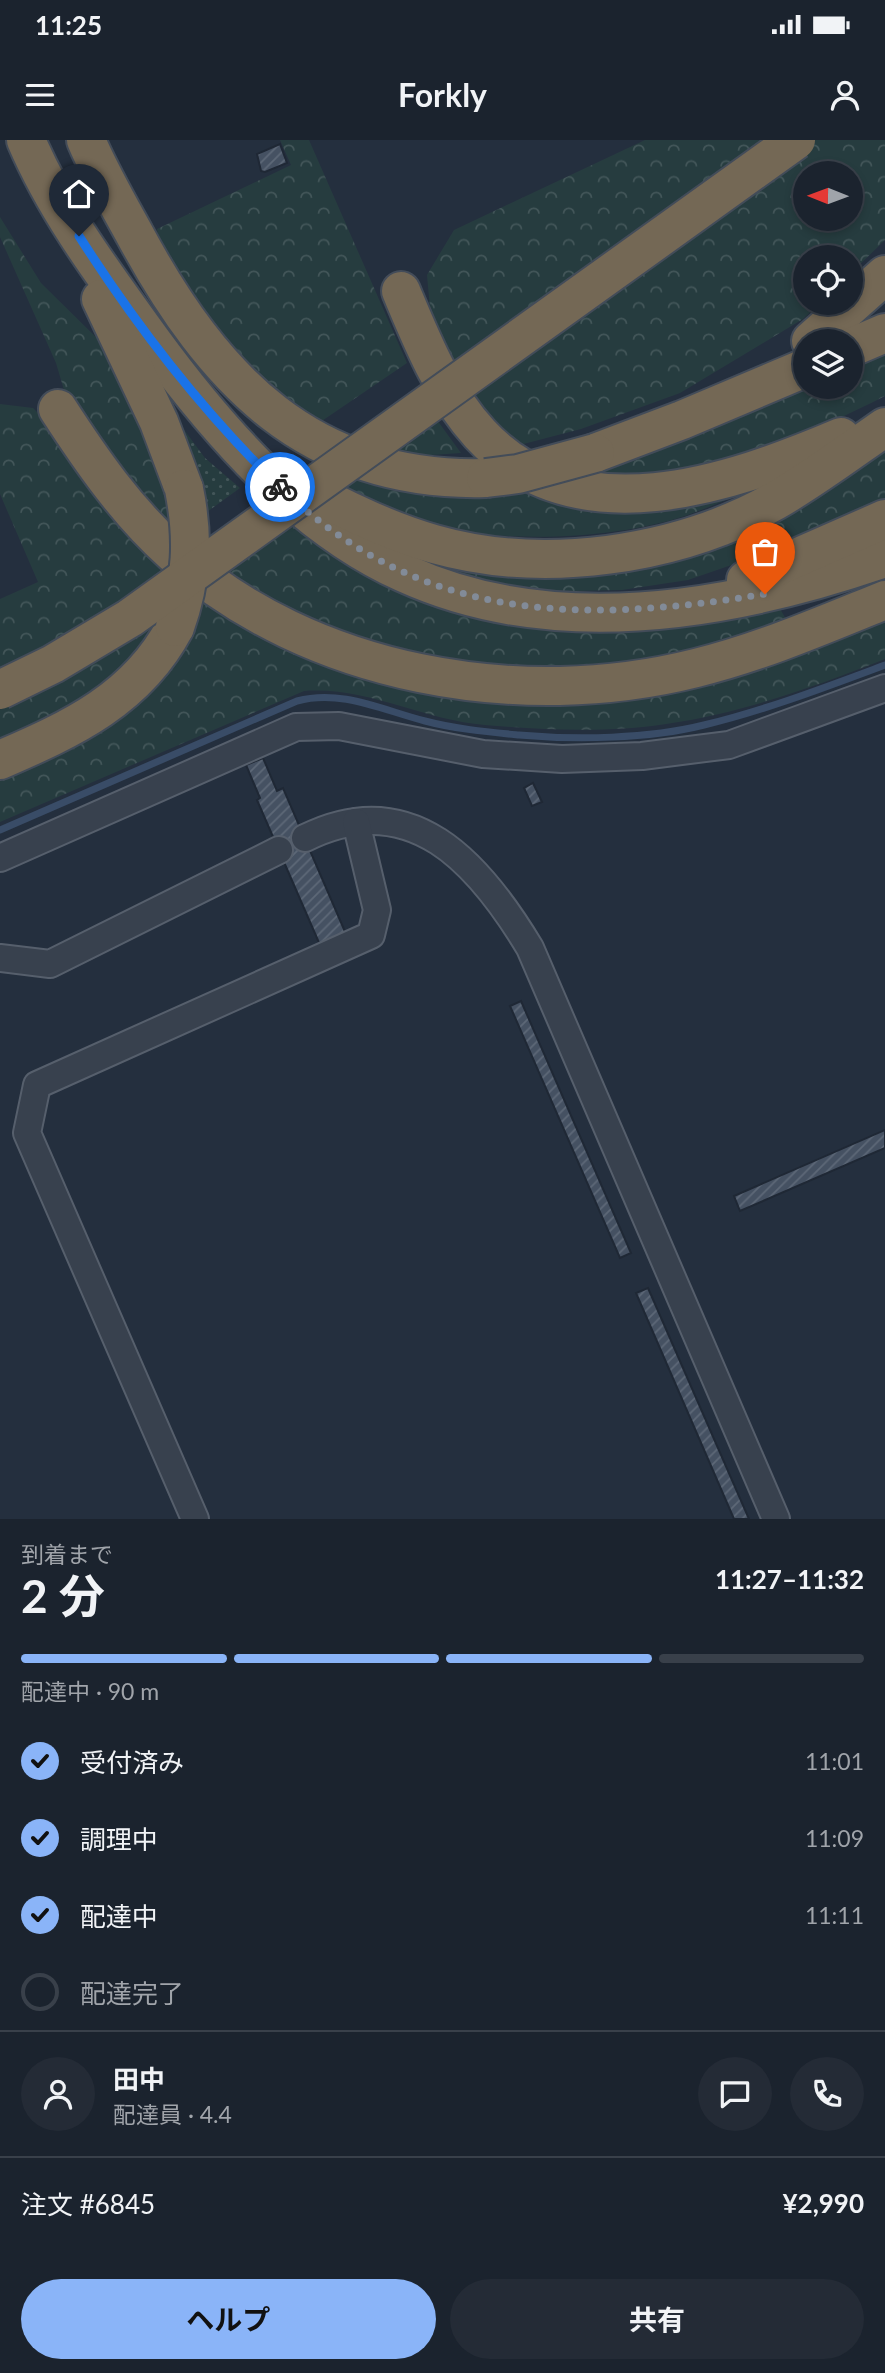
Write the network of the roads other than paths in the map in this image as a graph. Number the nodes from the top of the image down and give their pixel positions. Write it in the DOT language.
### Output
graph roads {
  1 [pos="26,140"];
  2 [pos="86,140"];
  3 [pos="796,140"];
  4 [pos="41,176"];
  5 [pos="885,275"];
  6 [pos="401,291"];
  7 [pos="824,329"];
  8 [pos="885,333"];
  9 [pos="863,342"];
  10 [pos="793,354"];
  11 [pos="793,373"];
  12 [pos="725,401"];
  13 [pos="58,409"];
  14 [pos="885,418"];
  15 [pos="885,427"];
  16 [pos="233,438"];
  17 [pos="885,519"];
  18 [pos="885,558"];
  19 [pos="885,600"];
  20 [pos="661,608"];
  21 [pos="885,688"];
  22 [pos="0,690"];
  23 [pos="0,760"];
  24 [pos="356,822"];
  25 [pos="304,838"];
  26 [pos="279,850"];
  27 [pos="0,858"];
  28 [pos="0,958"];
  29 [pos="50,964"];
  30 [pos="0,974"];
  31 [pos="195,1519"];
  32 [pos="776,1519"];
  1 -- 4 [label="highway"];
  2 -- 12 [label="highway, bridge"];
  3 -- 22 [label="highway, bridge"];
  4 -- 16 [label="highway"];
  4 -- 23 [label="highway, bridge"];
  5 -- 7 [label="highway"];
  6 -- 14 [label="highway"];
  8 -- 9 [label="highway"];
  10 -- 12 [label="highway"];
  11 -- 12 [label="highway"];
  13 -- 19 [label="highway"];
  15 -- 16 [label="highway"];
  16 -- 20 [label="highway"];
  17 -- 20 [label="highway"];
  18 -- 20 [label="highway"];
  21 -- 27 [label="street"];
  24 -- 25 [label="street"];
  24 -- 31 [label="street"];
  24 -- 32 [label="street"];
  26 -- 29 [label="street"];
  28 -- 29 [label="street"];
  29 -- 30 [label="street"];
}
